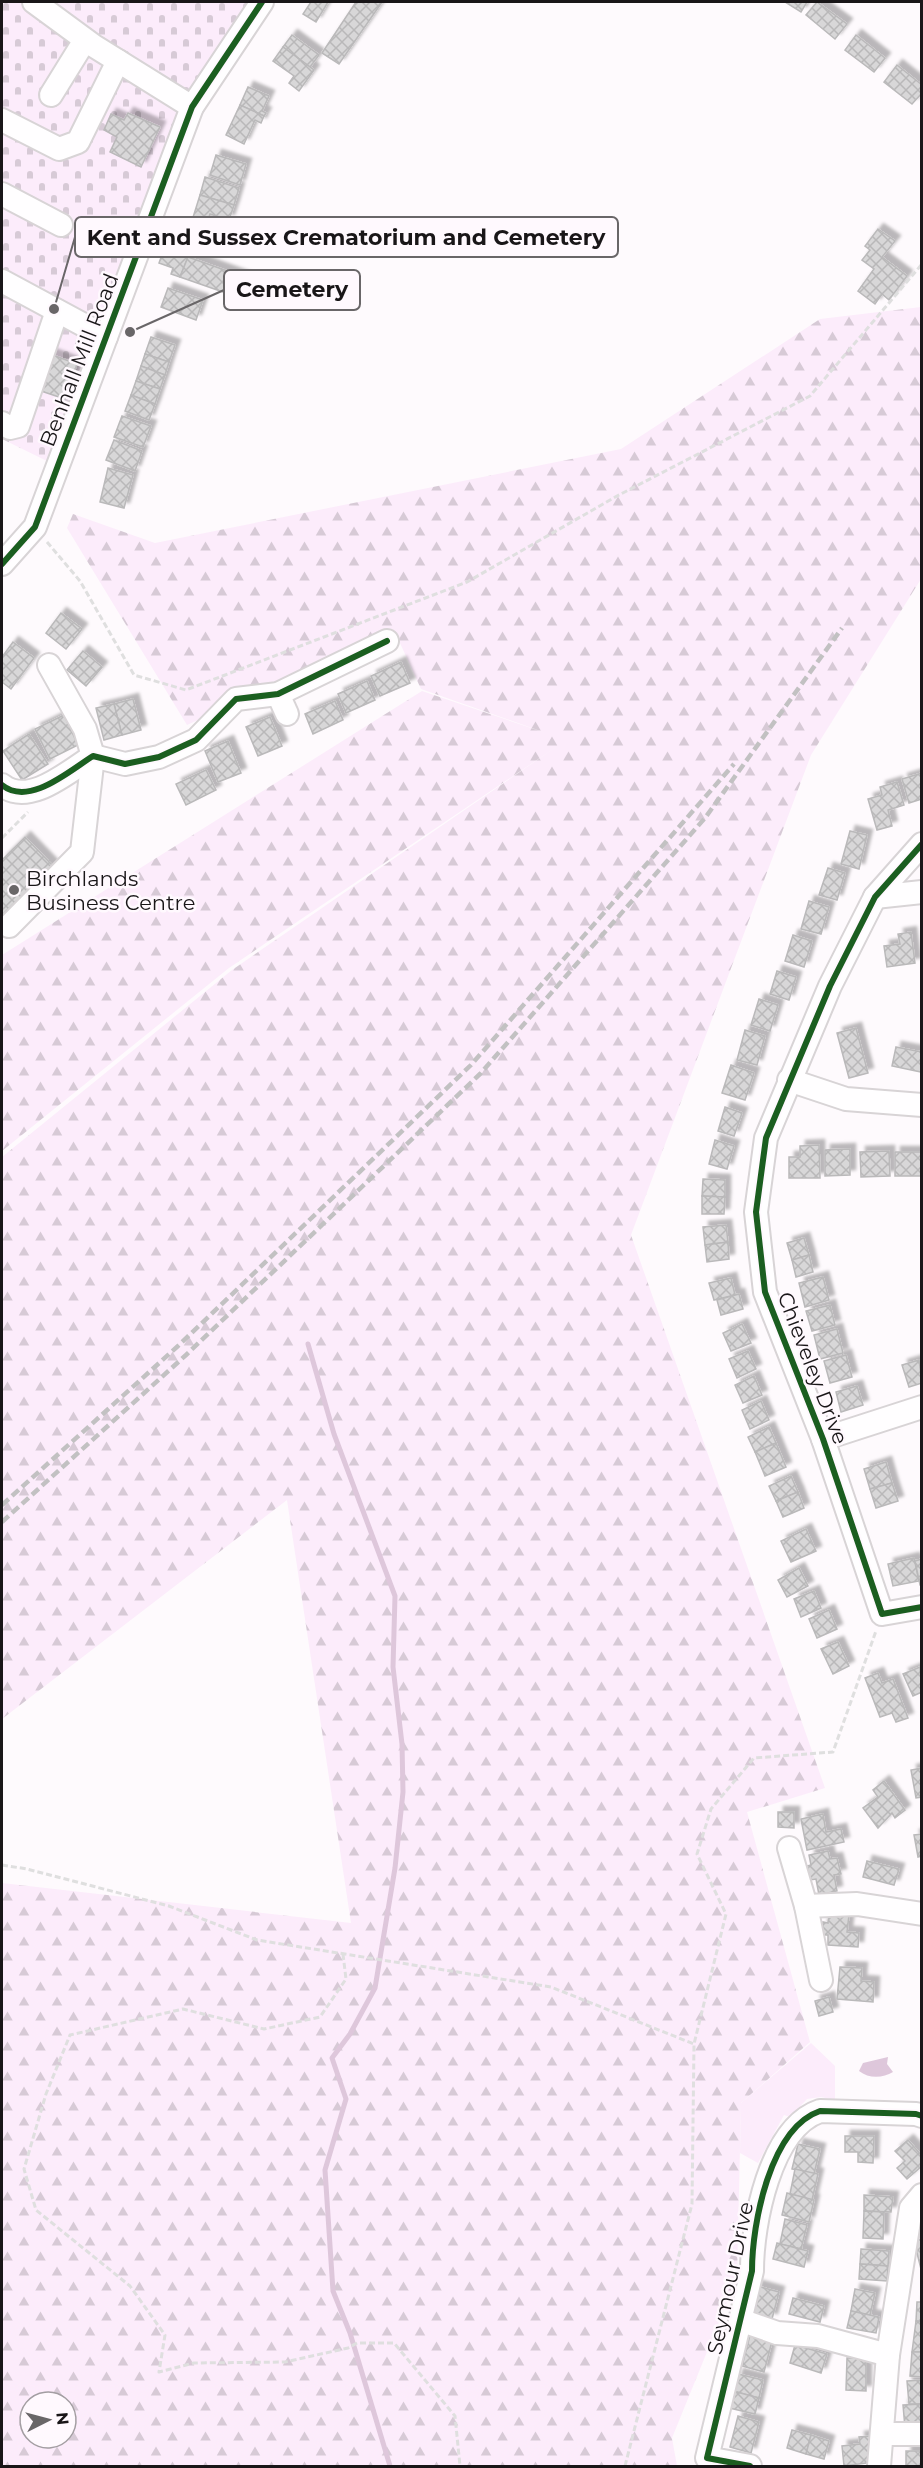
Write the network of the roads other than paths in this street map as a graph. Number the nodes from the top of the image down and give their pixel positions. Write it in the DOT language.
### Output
graph roads {
  1 [pos="34,2"];
  2 [pos="262,2"];
  3 [pos="85,40"];
  4 [pos="118,61"];
  5 [pos="51,95"];
  6 [pos="192,107"];
  7 [pos="2,120"];
  8 [pos="2,194"];
  9 [pos="61,225"];
  10 [pos="2,281"];
  11 [pos="57,311"];
  12 [pos="106,337"];
  13 [pos="2,423"];
  14 [pos="2,564"];
  15 [pos="387,641"];
  16 [pos="49,665"];
  17 [pos="93,756"];
  18 [pos="2,785"];
  19 [pos="921,844"];
  20 [pos="921,892"];
  21 [pos="875,897"];
  22 [pos="9,926"];
  23 [pos="789,1080"];
  24 [pos="921,1105"];
  25 [pos="921,1407"];
  26 [pos="823,1439"];
  27 [pos="921,1607"];
  28 [pos="789,1848"];
  29 [pos="806,1906"];
  30 [pos="921,1914"];
  31 [pos="821,1980"];
  32 [pos="921,2116"];
  33 [pos="921,2195"];
  34 [pos="740,2320"];
  35 [pos="888,2355"];
  36 [pos="882,2433"];
  37 [pos="921,2434"];
  38 [pos="750,2466"];
  39 [pos="879,2466"];
  1 -- 3 [label="street"];
  2 -- 6 [label="street, Benhall Mill Road"];
  3 -- 4 [label="street"];
  3 -- 5 [label="street"];
  4 -- 6 [label="street"];
  4 -- 7 [label="street"];
  6 -- 12 [label="street, Benhall Mill Road"];
  8 -- 9 [label="street"];
  10 -- 11 [label="street"];
  11 -- 12 [label="street"];
  11 -- 13 [label="street"];
  12 -- 14 [label="street, Benhall Mill Road"];
  15 -- 17 [label="street"];
  16 -- 17 [label="street"];
  17 -- 18 [label="street"];
  17 -- 22 [label="street"];
  19 -- 21 [label="street, Chieveley Drive"];
  20 -- 21 [label="street"];
  21 -- 23 [label="street, Chieveley Drive"];
  23 -- 24 [label="street"];
  23 -- 26 [label="street, Chieveley Drive"];
  25 -- 26 [label="street"];
  26 -- 27 [label="street, Chieveley Drive"];
  28 -- 29 [label="street"];
  29 -- 30 [label="street"];
  29 -- 31 [label="street"];
  32 -- 34 [label="street, Seymour Drive"];
  33 -- 35 [label="street"];
  34 -- 35 [label="street, Seymour Drive"];
  34 -- 38 [label="street, Seymour Drive"];
  35 -- 36 [label="street"];
  36 -- 37 [label="street"];
  36 -- 39 [label="street"];
}
